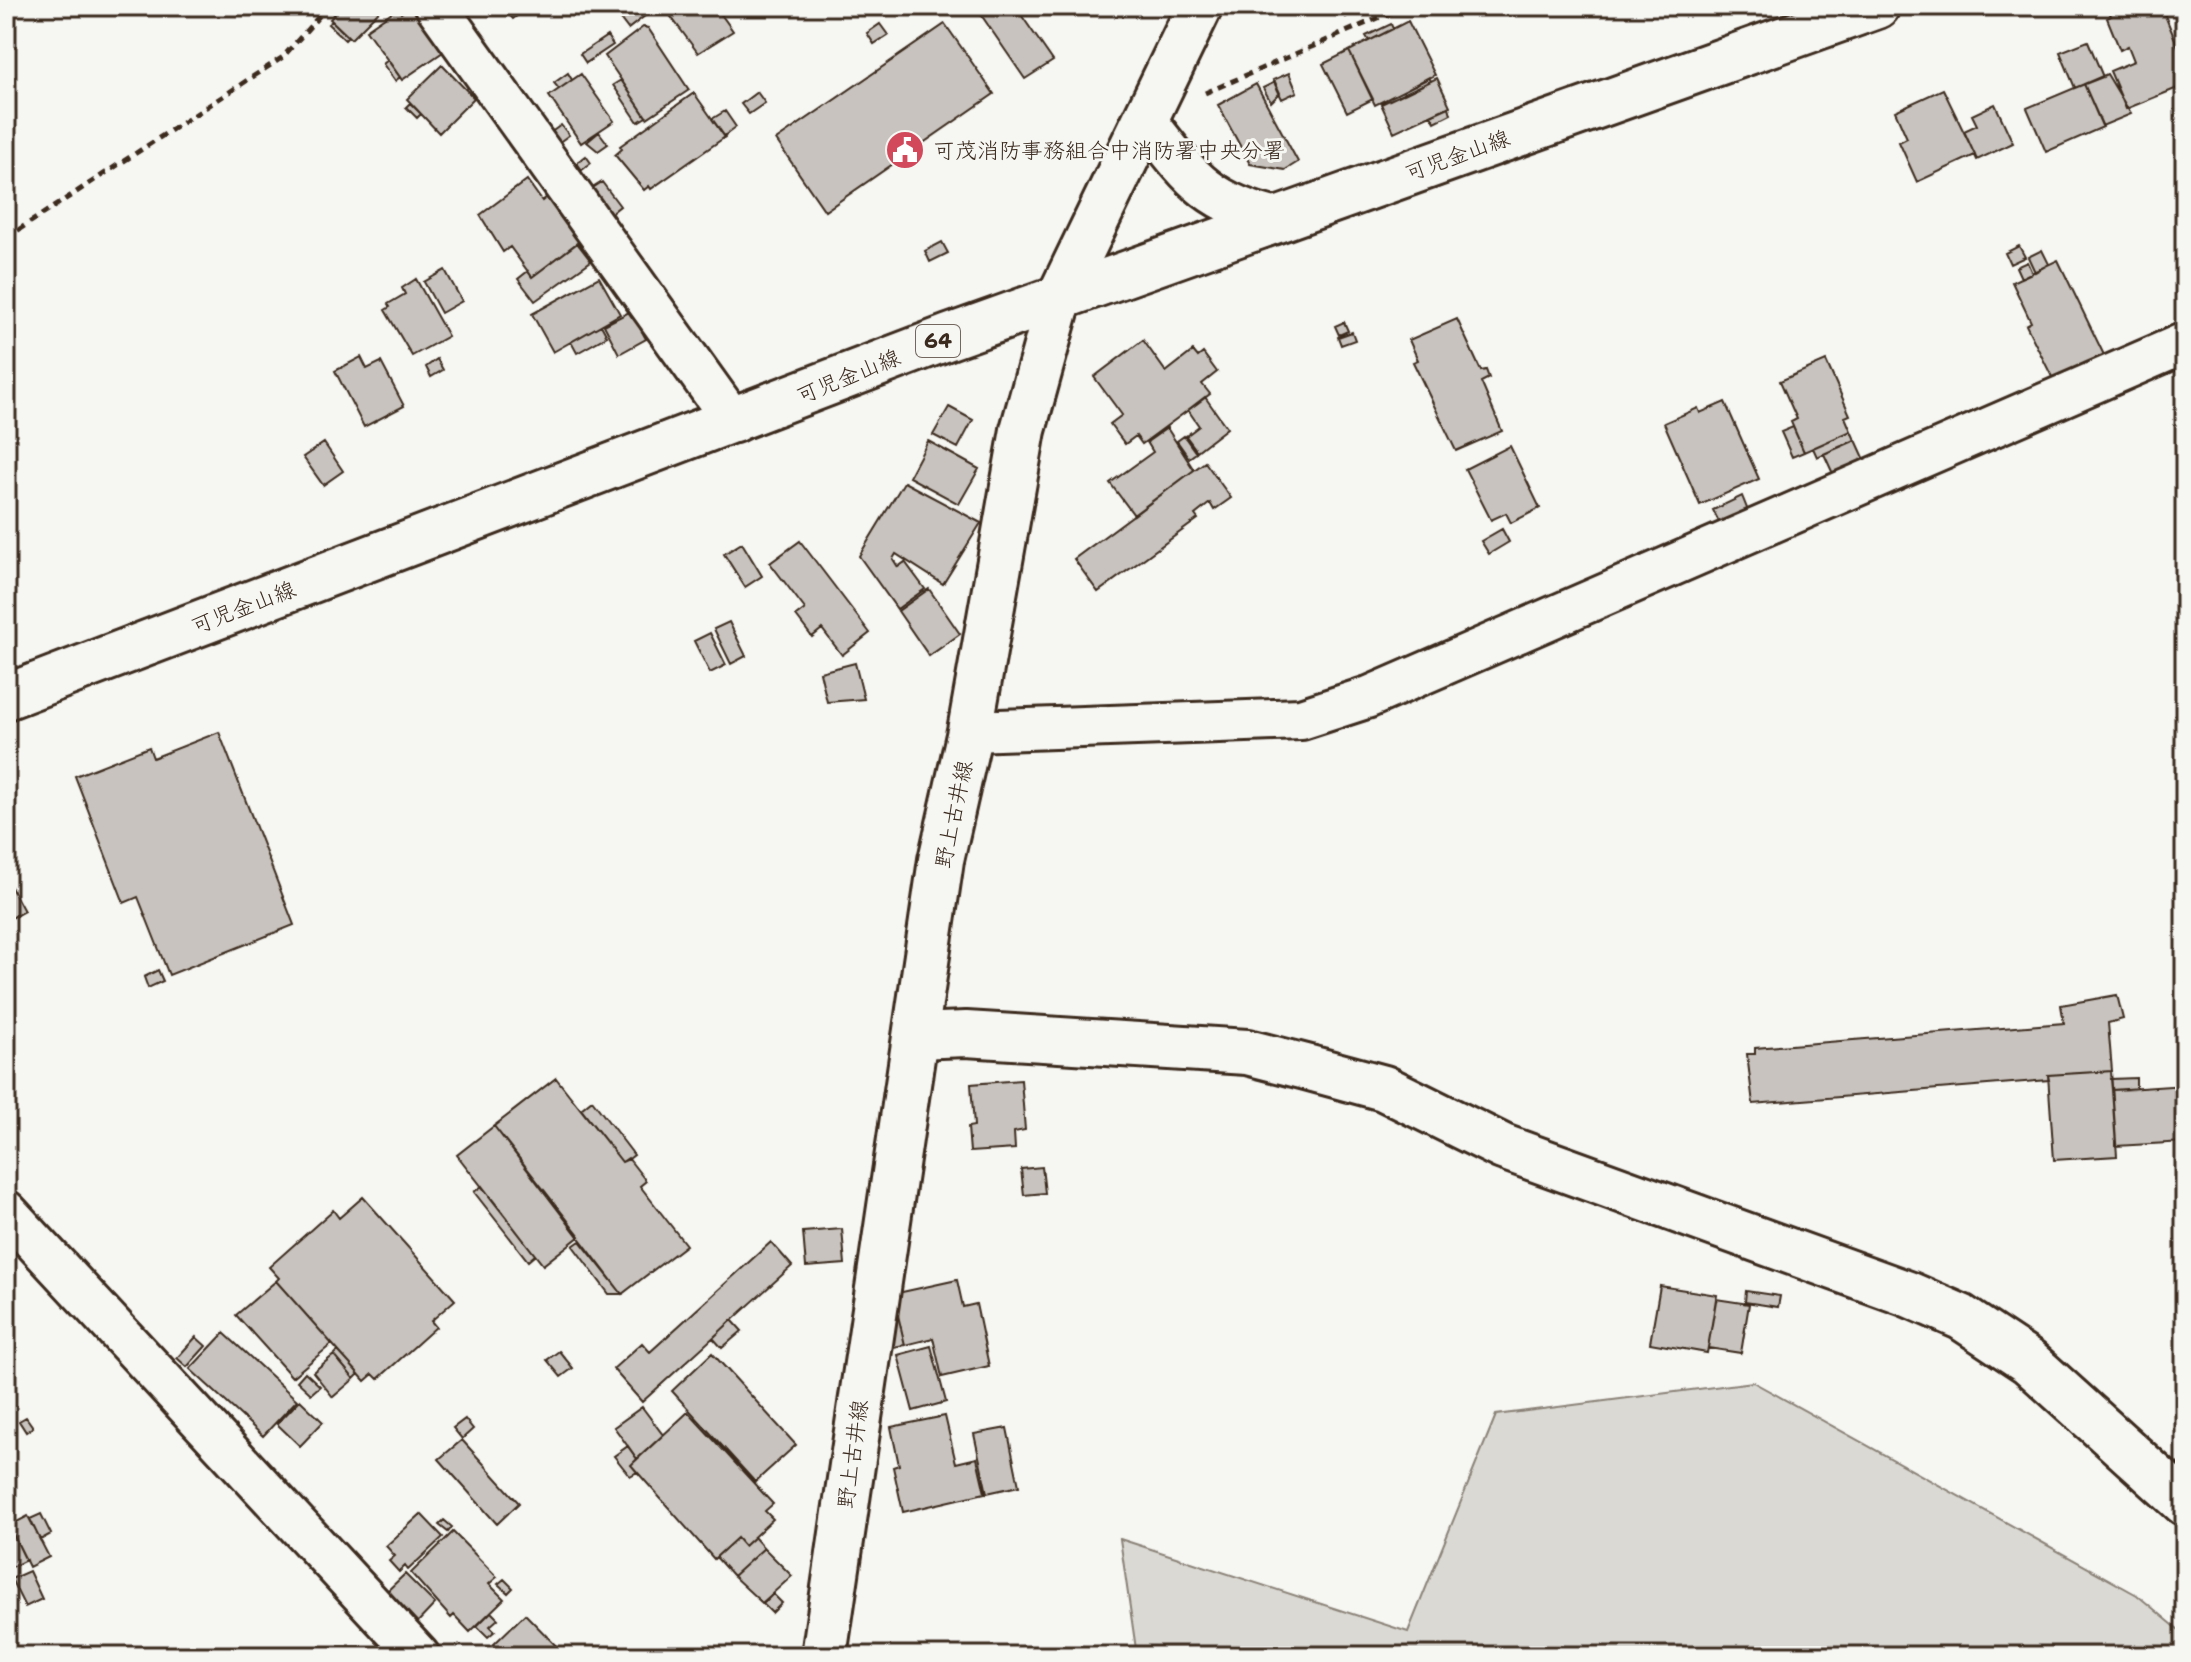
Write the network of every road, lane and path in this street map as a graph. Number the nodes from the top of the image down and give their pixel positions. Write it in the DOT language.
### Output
graph roads {
  1 [pos="328,6"];
  2 [pos="436,6"];
  3 [pos="1200,6"];
  4 [pos="1406,6"];
  5 [pos="1877,6"];
  6 [pos="1203,94"];
  7 [pos="1145,119"];
  8 [pos="1278,219"];
  9 [pos="6,238"];
  10 [pos="1060,296"];
  11 [pos="2185,343"];
  12 [pos="734,422"];
  13 [pos="6,697"];
  14 [pos="970,731"];
  15 [pos="916,1036"];
  16 [pos="6,1211"];
  17 [pos="2185,1503"];
  18 [pos="419,1656"];
  19 [pos="824,1656"];
  1 -- 9 [label="path"];
  2 -- 12 [label="street"];
  3 -- 7 [label="main road, 野上古井線"];
  4 -- 6 [label="path"];
  5 -- 8 [label="main road, 可児金山線 / 64"];
  7 -- 8 [label="street"];
  7 -- 10 [label="main road, 野上古井線"];
  8 -- 10 [label="main road, 可児金山線 / 64"];
  10 -- 12 [label="main road, 可児金山線 / 64"];
  10 -- 14 [label="main road, 野上古井線"];
  11 -- 14 [label="street"];
  12 -- 13 [label="main road, 可児金山線 / 64"];
  14 -- 15 [label="main road, 野上古井線"];
  15 -- 17 [label="main road"];
  15 -- 19 [label="main road, 野上古井線"];
  16 -- 18 [label="street"];
}
